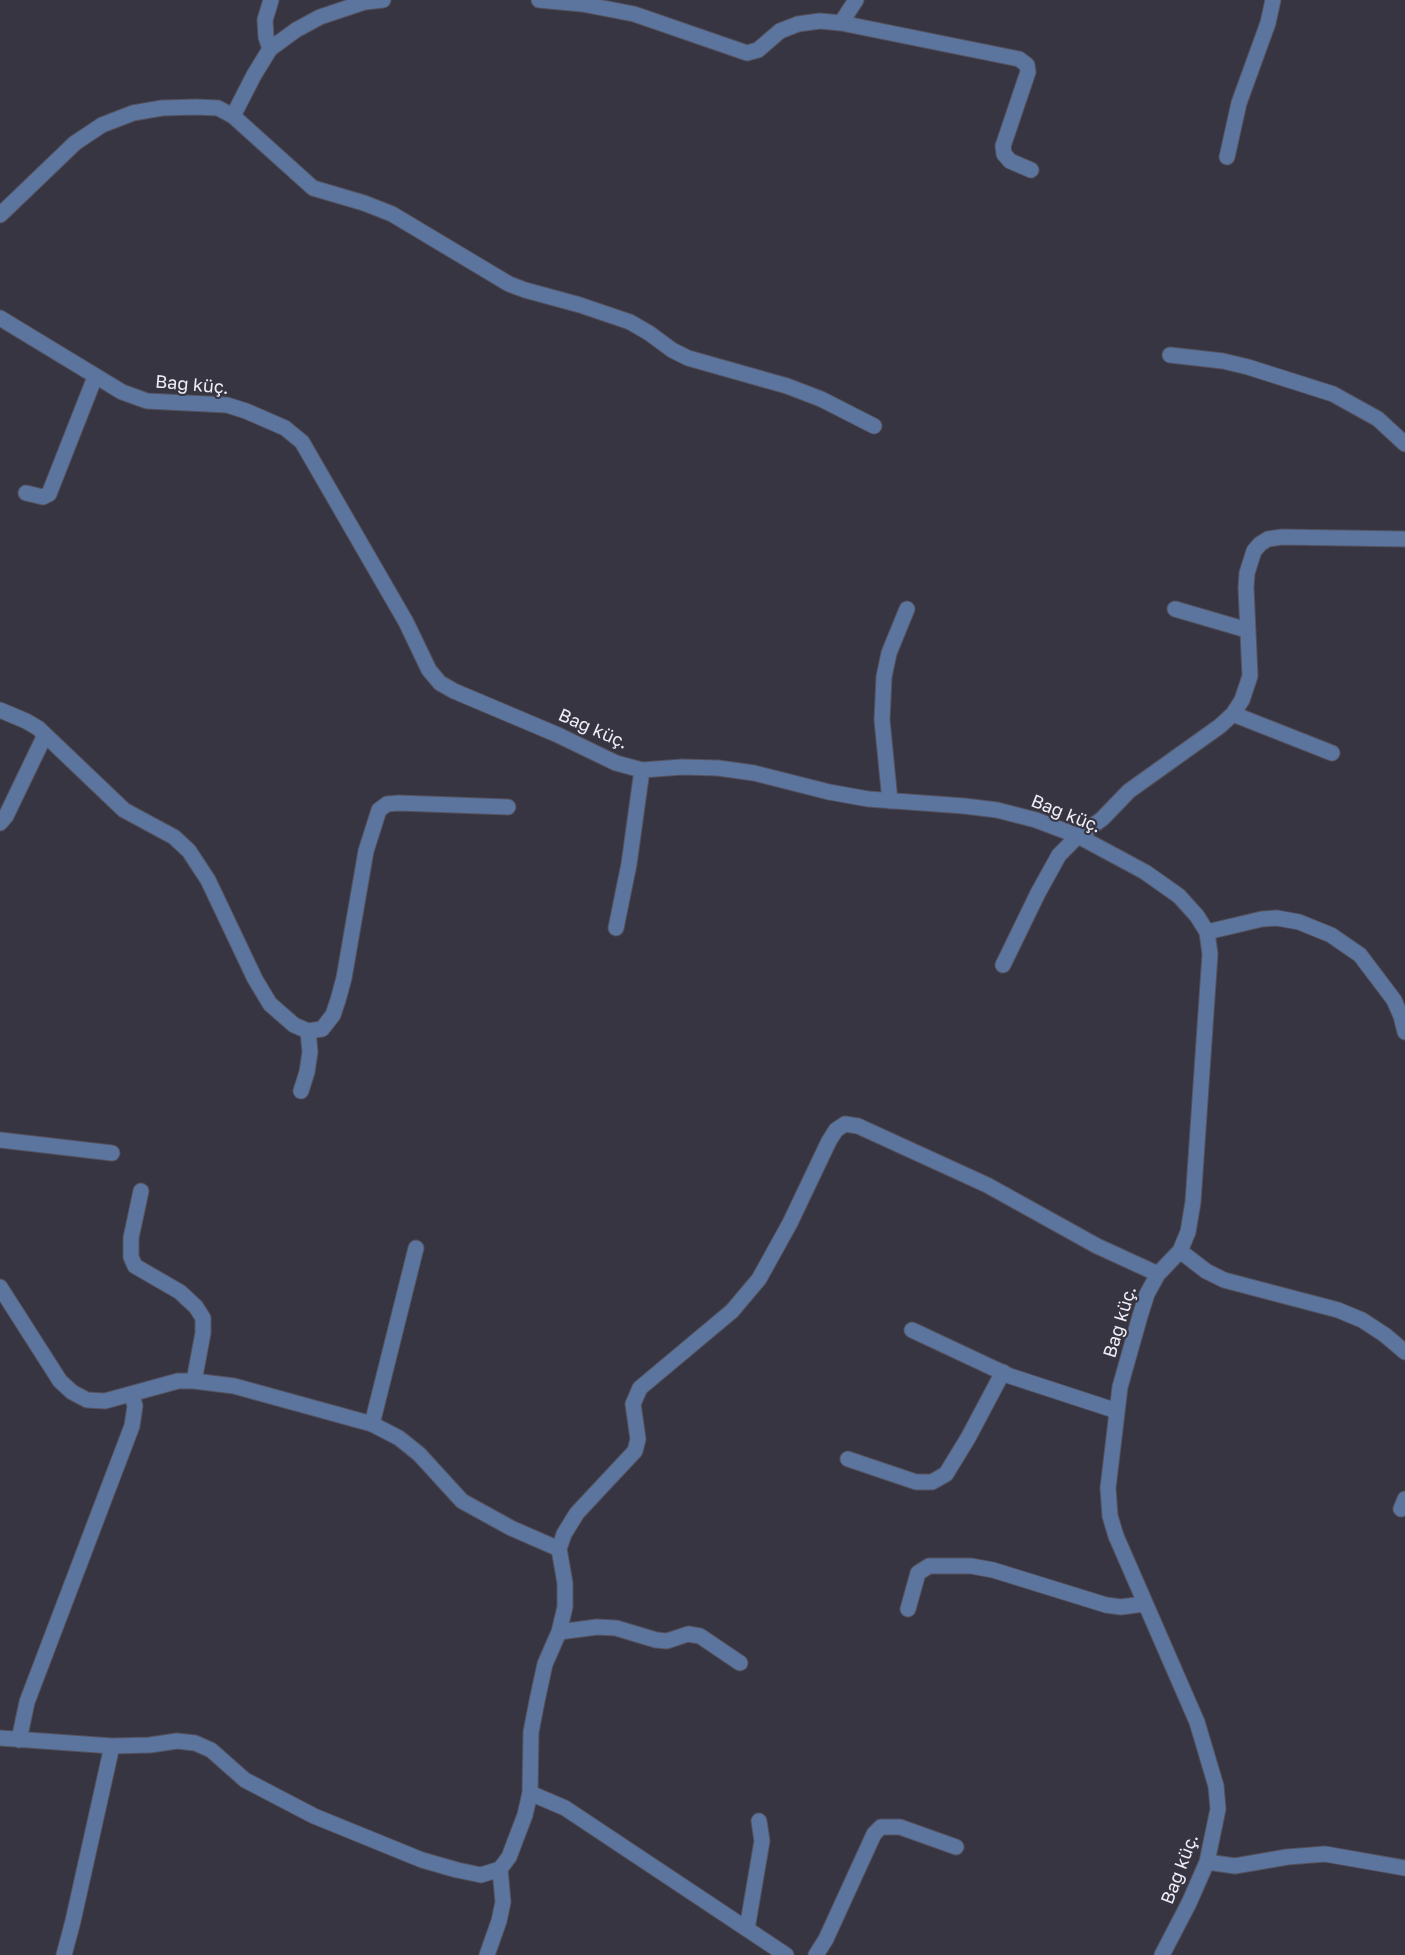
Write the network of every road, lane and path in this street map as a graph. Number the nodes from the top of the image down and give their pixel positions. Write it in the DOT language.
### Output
graph roads {
  1 [pos="271,0"];
  2 [pos="383,0"];
  3 [pos="539,0"];
  4 [pos="856,0"];
  5 [pos="1273,0"];
  6 [pos="841,23"];
  7 [pos="270,49"];
  8 [pos="233,116"];
  9 [pos="1227,157"];
  10 [pos="1031,170"];
  11 [pos="0,215"];
  12 [pos="0,318"];
  13 [pos="1170,355"];
  14 [pos="95,377"];
  15 [pos="874,426"];
  16 [pos="1405,444"];
  17 [pos="26,493"];
  18 [pos="1405,538"];
  19 [pos="907,609"];
  20 [pos="1175,609"];
  21 [pos="1247,630"];
  22 [pos="0,710"];
  23 [pos="1233,714"];
  24 [pos="45,735"];
  25 [pos="1332,753"];
  26 [pos="642,770"];
  27 [pos="890,801"];
  28 [pos="508,807"];
  29 [pos="0,823"];
  30 [pos="1078,836"];
  31 [pos="616,928"];
  32 [pos="1207,932"];
  33 [pos="1004,965"];
  34 [pos="308,1031"];
  35 [pos="1405,1032"];
  36 [pos="301,1091"];
  37 [pos="0,1140"];
  38 [pos="112,1153"];
  39 [pos="141,1191"];
  40 [pos="417,1248"];
  41 [pos="1179,1251"];
  42 [pos="1158,1274"];
  43 [pos="0,1287"];
  44 [pos="912,1330"];
  45 [pos="1405,1353"];
  46 [pos="1003,1372"];
  47 [pos="194,1381"];
  48 [pos="132,1395"];
  49 [pos="1117,1411"];
  50 [pos="372,1424"];
  51 [pos="848,1459"];
  52 [pos="559,1549"];
  53 [pos="1144,1604"];
  54 [pos="908,1609"];
  55 [pos="559,1632"];
  56 [pos="740,1663"];
  57 [pos="0,1738"];
  58 [pos="18,1740"];
  59 [pos="112,1746"];
  60 [pos="530,1793"];
  61 [pos="759,1821"];
  62 [pos="956,1847"];
  63 [pos="1207,1862"];
  64 [pos="1405,1868"];
  65 [pos="500,1869"];
  66 [pos="747,1929"];
  67 [pos="64,1955"];
  68 [pos="487,1955"];
  69 [pos="786,1955"];
  70 [pos="816,1955"];
  71 [pos="1162,1955"];
  1 -- 7 [label="street"];
  2 -- 7 [label="street"];
  3 -- 6 [label="street"];
  4 -- 6 [label="street"];
  5 -- 9 [label="street"];
  6 -- 10 [label="street"];
  7 -- 8 [label="street"];
  8 -- 11 [label="street"];
  8 -- 15 [label="street"];
  12 -- 14 [label="street, Bağ küç."];
  13 -- 16 [label="street"];
  14 -- 17 [label="street"];
  14 -- 26 [label="street, Bağ küç."];
  18 -- 21 [label="street"];
  19 -- 27 [label="street"];
  20 -- 21 [label="street"];
  21 -- 23 [label="street"];
  22 -- 24 [label="street"];
  23 -- 25 [label="street"];
  23 -- 30 [label="street"];
  24 -- 29 [label="street"];
  24 -- 34 [label="street"];
  26 -- 27 [label="street, Bağ küç."];
  26 -- 31 [label="street"];
  27 -- 30 [label="street, Bağ küç."];
  28 -- 34 [label="street"];
  30 -- 32 [label="street, Bağ küç."];
  30 -- 33 [label="street"];
  32 -- 35 [label="street"];
  32 -- 41 [label="street, Bağ küç."];
  34 -- 36 [label="street"];
  37 -- 38 [label="street"];
  39 -- 47 [label="street"];
  40 -- 50 [label="street"];
  41 -- 42 [label="street, Bağ küç."];
  41 -- 45 [label="street"];
  42 -- 49 [label="street, Bağ küç."];
  42 -- 52 [label="street"];
  43 -- 48 [label="street"];
  44 -- 46 [label="street"];
  46 -- 49 [label="street"];
  46 -- 51 [label="street"];
  47 -- 48 [label="street"];
  47 -- 50 [label="street"];
  48 -- 58 [label="street"];
  49 -- 53 [label="street, Bağ küç."];
  50 -- 52 [label="street"];
  52 -- 55 [label="street"];
  53 -- 54 [label="street"];
  53 -- 63 [label="street, Bağ küç."];
  55 -- 56 [label="street"];
  55 -- 60 [label="street"];
  57 -- 58 [label="street"];
  58 -- 59 [label="street"];
  59 -- 65 [label="street"];
  59 -- 67 [label="street"];
  60 -- 65 [label="street"];
  60 -- 66 [label="street"];
  61 -- 66 [label="street"];
  62 -- 70 [label="street"];
  63 -- 64 [label="street"];
  63 -- 71 [label="street, Bağ küç."];
  65 -- 68 [label="street"];
  66 -- 69 [label="street"];
}
